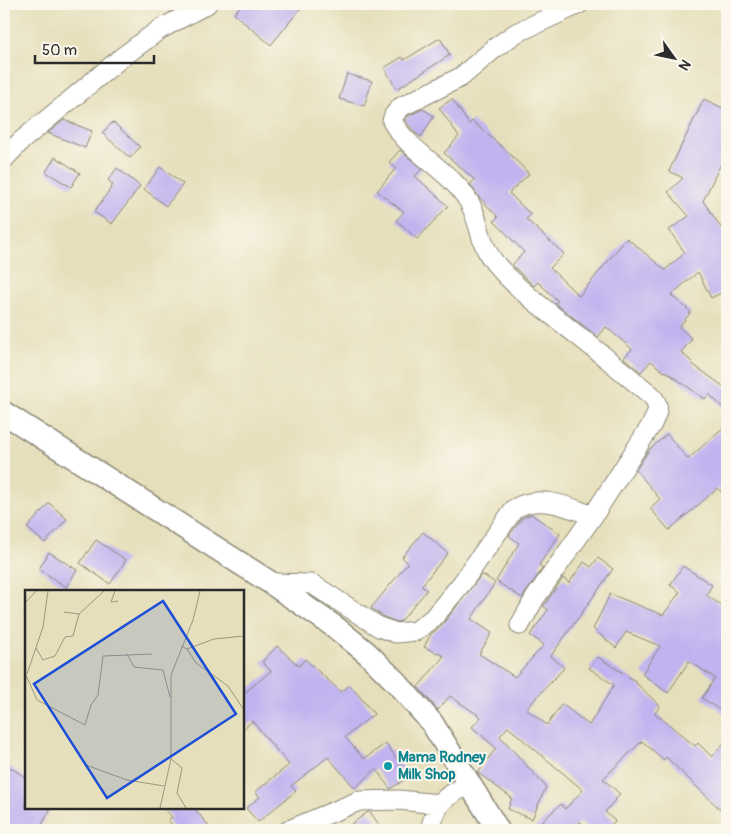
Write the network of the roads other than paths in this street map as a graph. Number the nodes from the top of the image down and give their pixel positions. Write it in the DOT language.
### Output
graph roads {
  1 [pos="207,4"];
  2 [pos="579,4"];
  3 [pos="4,159"];
  4 [pos="4,413"];
  5 [pos="594,516"];
  6 [pos="271,583"];
  7 [pos="520,625"];
  8 [pos="470,784"];
  9 [pos="438,804"];
  10 [pos="289,830"];
  11 [pos="430,830"];
  12 [pos="498,830"];
  1 -- 3 [label="street"];
  2 -- 5 [label="street"];
  4 -- 6 [label="street"];
  5 -- 6 [label="street"];
  5 -- 7 [label="street"];
  6 -- 8 [label="street"];
  8 -- 9 [label="street"];
  8 -- 12 [label="street"];
  9 -- 10 [label="street"];
  9 -- 11 [label="street"];
}
